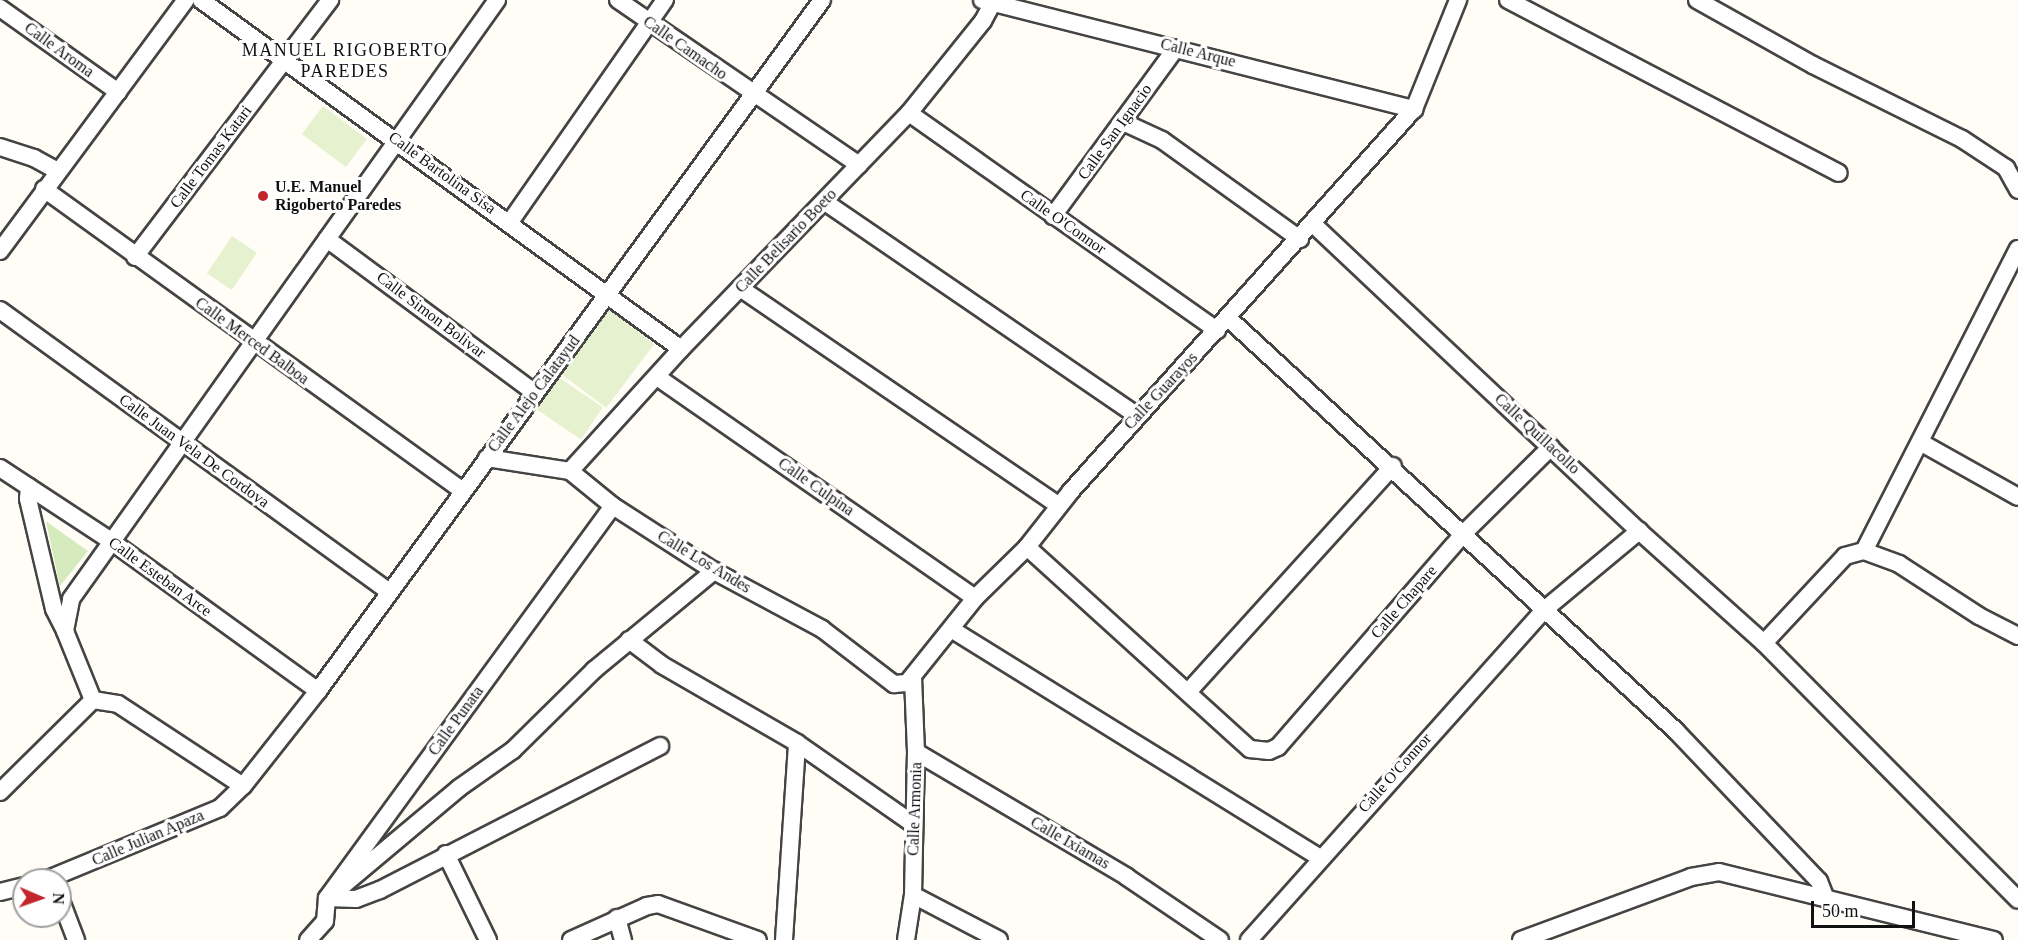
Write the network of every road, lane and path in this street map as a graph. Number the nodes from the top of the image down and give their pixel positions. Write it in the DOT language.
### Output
graph roads {
  1 [pos="186,0"];
  2 [pos="201,0"];
  3 [pos="330,0"];
  4 [pos="497,0"];
  5 [pos="618,0"];
  6 [pos="665,0"];
  7 [pos="822,0"];
  8 [pos="1458,0"];
  9 [pos="1508,0"];
  10 [pos="1697,0"];
  11 [pos="987,2"];
  12 [pos="0,8"];
  13 [pos="649,23"];
  14 [pos="1176,48"];
  15 [pos="283,62"];
  16 [pos="118,92"];
  17 [pos="752,95"];
  18 [pos="1414,109"];
  19 [pos="909,113"];
  20 [pos="1123,122"];
  21 [pos="399,141"];
  22 [pos="0,147"];
  23 [pos="859,165"];
  24 [pos="57,171"];
  25 [pos="1839,173"];
  26 [pos="2017,184"];
  27 [pos="44,189"];
  28 [pos="825,202"];
  29 [pos="1053,216"];
  30 [pos="510,222"];
  31 [pos="1313,224"];
  32 [pos="327,238"];
  33 [pos="1300,239"];
  34 [pos="2018,249"];
  35 [pos="0,251"];
  36 [pos="135,257"];
  37 [pos="740,288"];
  38 [pos="610,294"];
  39 [pos="0,310"];
  40 [pos="1223,324"];
  41 [pos="253,343"];
  42 [pos="681,349"];
  43 [pos="657,377"];
  44 [pos="534,392"];
  45 [pos="1138,416"];
  46 [pos="183,442"];
  47 [pos="1920,442"];
  48 [pos="1551,447"];
  49 [pos="486,458"];
  50 [pos="1393,466"];
  51 [pos="0,468"];
  52 [pos="570,471"];
  53 [pos="29,487"];
  54 [pos="463,491"];
  55 [pos="2018,496"];
  56 [pos="613,506"];
  57 [pos="1059,506"];
  58 [pos="1639,531"];
  59 [pos="1464,533"];
  60 [pos="111,542"];
  61 [pos="1027,548"];
  62 [pos="1864,551"];
  63 [pos="714,571"];
  64 [pos="389,592"];
  65 [pos="975,598"];
  66 [pos="1544,610"];
  67 [pos="951,629"];
  68 [pos="65,631"];
  69 [pos="2018,636"];
  70 [pos="629,640"];
  71 [pos="1764,642"];
  72 [pos="913,678"];
  73 [pos="318,692"];
  74 [pos="1188,692"];
  75 [pos="93,700"];
  76 [pos="797,742"];
  77 [pos="660,746"];
  78 [pos="916,752"];
  79 [pos="243,786"];
  80 [pos="0,792"];
  81 [pos="913,824"];
  82 [pos="446,854"];
  83 [pos="1321,858"];
  84 [pos="72,870"];
  85 [pos="331,894"];
  86 [pos="913,895"];
  87 [pos="1825,897"];
  88 [pos="2018,900"];
  89 [pos="617,918"];
  90 [pos="753,939"];
  91 [pos="308,940"];
  92 [pos="488,940"];
  93 [pos="572,940"];
  94 [pos="623,940"];
  95 [pos="784,940"];
  96 [pos="906,940"];
  97 [pos="999,940"];
  98 [pos="1220,940"];
  99 [pos="1250,940"];
  100 [pos="1521,940"];
  101 [pos="1994,940"];
  1 -- 16 [label="street"];
  2 -- 15 [label="street, Calle Bartolina Sisa"];
  3 -- 15 [label="street, Calle Tomas Katari"];
  4 -- 21 [label="street"];
  5 -- 13 [label="street, Calle Camacho"];
  6 -- 13 [label="street"];
  7 -- 17 [label="street, Calle Alejo Calatayud"];
  8 -- 18 [label="street, Calle Guarayos"];
  9 -- 25 [label="street"];
  10 -- 26 [label="street"];
  11 -- 14 [label="street, Calle Arque"];
  11 -- 19 [label="street, Calle Belisario Boeto"];
  12 -- 16 [label="street, Calle Aroma"];
  13 -- 17 [label="street, Calle Camacho"];
  13 -- 30 [label="street"];
  14 -- 18 [label="street, Calle Arque"];
  14 -- 20 [label="street, Calle San Ignacio"];
  15 -- 21 [label="street, Calle Bartolina Sisa"];
  15 -- 36 [label="street, Calle Tomas Katari"];
  16 -- 24 [label="street"];
  17 -- 23 [label="street, Calle Camacho"];
  17 -- 38 [label="street, Calle Alejo Calatayud"];
  18 -- 31 [label="street, Calle Guarayos"];
  19 -- 23 [label="street, Calle Belisario Boeto"];
  19 -- 29 [label="street, Calle O'Connor"];
  20 -- 29 [label="street, Calle San Ignacio"];
  20 -- 33 [label="street"];
  21 -- 30 [label="street, Calle Bartolina Sisa"];
  21 -- 32 [label="street"];
  22 -- 24 [label="street"];
  23 -- 28 [label="street, Calle Belisario Boeto"];
  24 -- 27 [label="street"];
  27 -- 35 [label="street"];
  27 -- 36 [label="street, Calle Merced Balboa"];
  28 -- 37 [label="street, Calle Belisario Boeto"];
  28 -- 45 [label="street"];
  29 -- 40 [label="street, Calle O'Connor"];
  30 -- 38 [label="street, Calle Bartolina Sisa"];
  31 -- 33 [label="street, Calle Guarayos"];
  31 -- 48 [label="street, Calle Quillacollo"];
  32 -- 41 [label="street"];
  32 -- 44 [label="street, Calle Simon Bolivar"];
  33 -- 40 [label="street, Calle Guarayos"];
  34 -- 47 [label="street"];
  36 -- 41 [label="street, Calle Merced Balboa"];
  37 -- 42 [label="street, Calle Belisario Boeto"];
  37 -- 57 [label="street"];
  38 -- 42 [label="street, Calle Bartolina Sisa"];
  38 -- 44 [label="street, Calle Alejo Calatayud"];
  39 -- 46 [label="street, Calle Juan Vela De Cordova"];
  40 -- 45 [label="street, Calle Guarayos"];
  40 -- 50 [label="street, Calle O'Connor"];
  41 -- 46 [label="street"];
  41 -- 54 [label="street, Calle Merced Balboa"];
  42 -- 43 [label="street, Calle Belisario Boeto"];
  43 -- 52 [label="street, Calle Belisario Boeto"];
  43 -- 65 [label="street, Calle Culpina"];
  44 -- 49 [label="street, Calle Alejo Calatayud"];
  45 -- 57 [label="street, Calle Guarayos"];
  46 -- 60 [label="street"];
  46 -- 64 [label="street, Calle Juan Vela De Cordova"];
  47 -- 55 [label="street"];
  47 -- 62 [label="street"];
  48 -- 58 [label="street, Calle Quillacollo"];
  48 -- 59 [label="street, Calle Chapare"];
  49 -- 52 [label="street"];
  49 -- 54 [label="street, Calle Alejo Calatayud"];
  50 -- 59 [label="street, Calle O'Connor"];
  50 -- 74 [label="street"];
  51 -- 53 [label="street, Calle Esteban Arce"];
  52 -- 56 [label="street, Calle Los Andes"];
  53 -- 60 [label="street, Calle Esteban Arce"];
  53 -- 68 [label="street"];
  54 -- 64 [label="street, Calle Alejo Calatayud"];
  56 -- 63 [label="street, Calle Los Andes"];
  56 -- 85 [label="street, Calle Punata"];
  57 -- 61 [label="street, Calle Guarayos"];
  58 -- 66 [label="street, Calle O'Connor"];
  58 -- 71 [label="street, Calle Quillacollo"];
  59 -- 66 [label="street, Calle O'Connor"];
  59 -- 74 [label="street, Calle Chapare"];
  60 -- 68 [label="street"];
  60 -- 73 [label="street, Calle Esteban Arce"];
  61 -- 65 [label="street, Calle Guarayos"];
  61 -- 74 [label="street"];
  62 -- 69 [label="street"];
  62 -- 71 [label="street"];
  63 -- 70 [label="street"];
  63 -- 72 [label="street, Calle Los Andes"];
  64 -- 73 [label="street, Calle Alejo Calatayud"];
  65 -- 67 [label="street, Calle Guarayos"];
  66 -- 83 [label="street, Calle O'Connor"];
  66 -- 87 [label="street, Calle O'Connor"];
  67 -- 72 [label="street, Calle Guarayos"];
  67 -- 83 [label="street"];
  68 -- 75 [label="street"];
  70 -- 76 [label="street"];
  70 -- 85 [label="street"];
  71 -- 88 [label="street, Calle Quillacollo"];
  72 -- 78 [label="street, Calle Armonia"];
  73 -- 79 [label="street, Calle Alejo Calatayud"];
  75 -- 79 [label="street"];
  75 -- 80 [label="street"];
  76 -- 81 [label="street"];
  76 -- 95 [label="street"];
  77 -- 82 [label="street"];
  78 -- 81 [label="street, Calle Armonia"];
  78 -- 98 [label="street, Calle Ixiamas"];
  79 -- 84 [label="street, Calle Julian Apaza"];
  81 -- 86 [label="street, Calle Armonia"];
  82 -- 85 [label="street"];
  82 -- 92 [label="street"];
  83 -- 99 [label="street, Calle O'Connor"];
  85 -- 91 [label="street, Calle Punata"];
  86 -- 96 [label="street, Calle Armonia"];
  86 -- 97 [label="street"];
  87 -- 100 [label="street"];
  87 -- 101 [label="street"];
  89 -- 90 [label="street"];
  89 -- 93 [label="street"];
  89 -- 94 [label="street"];
}
